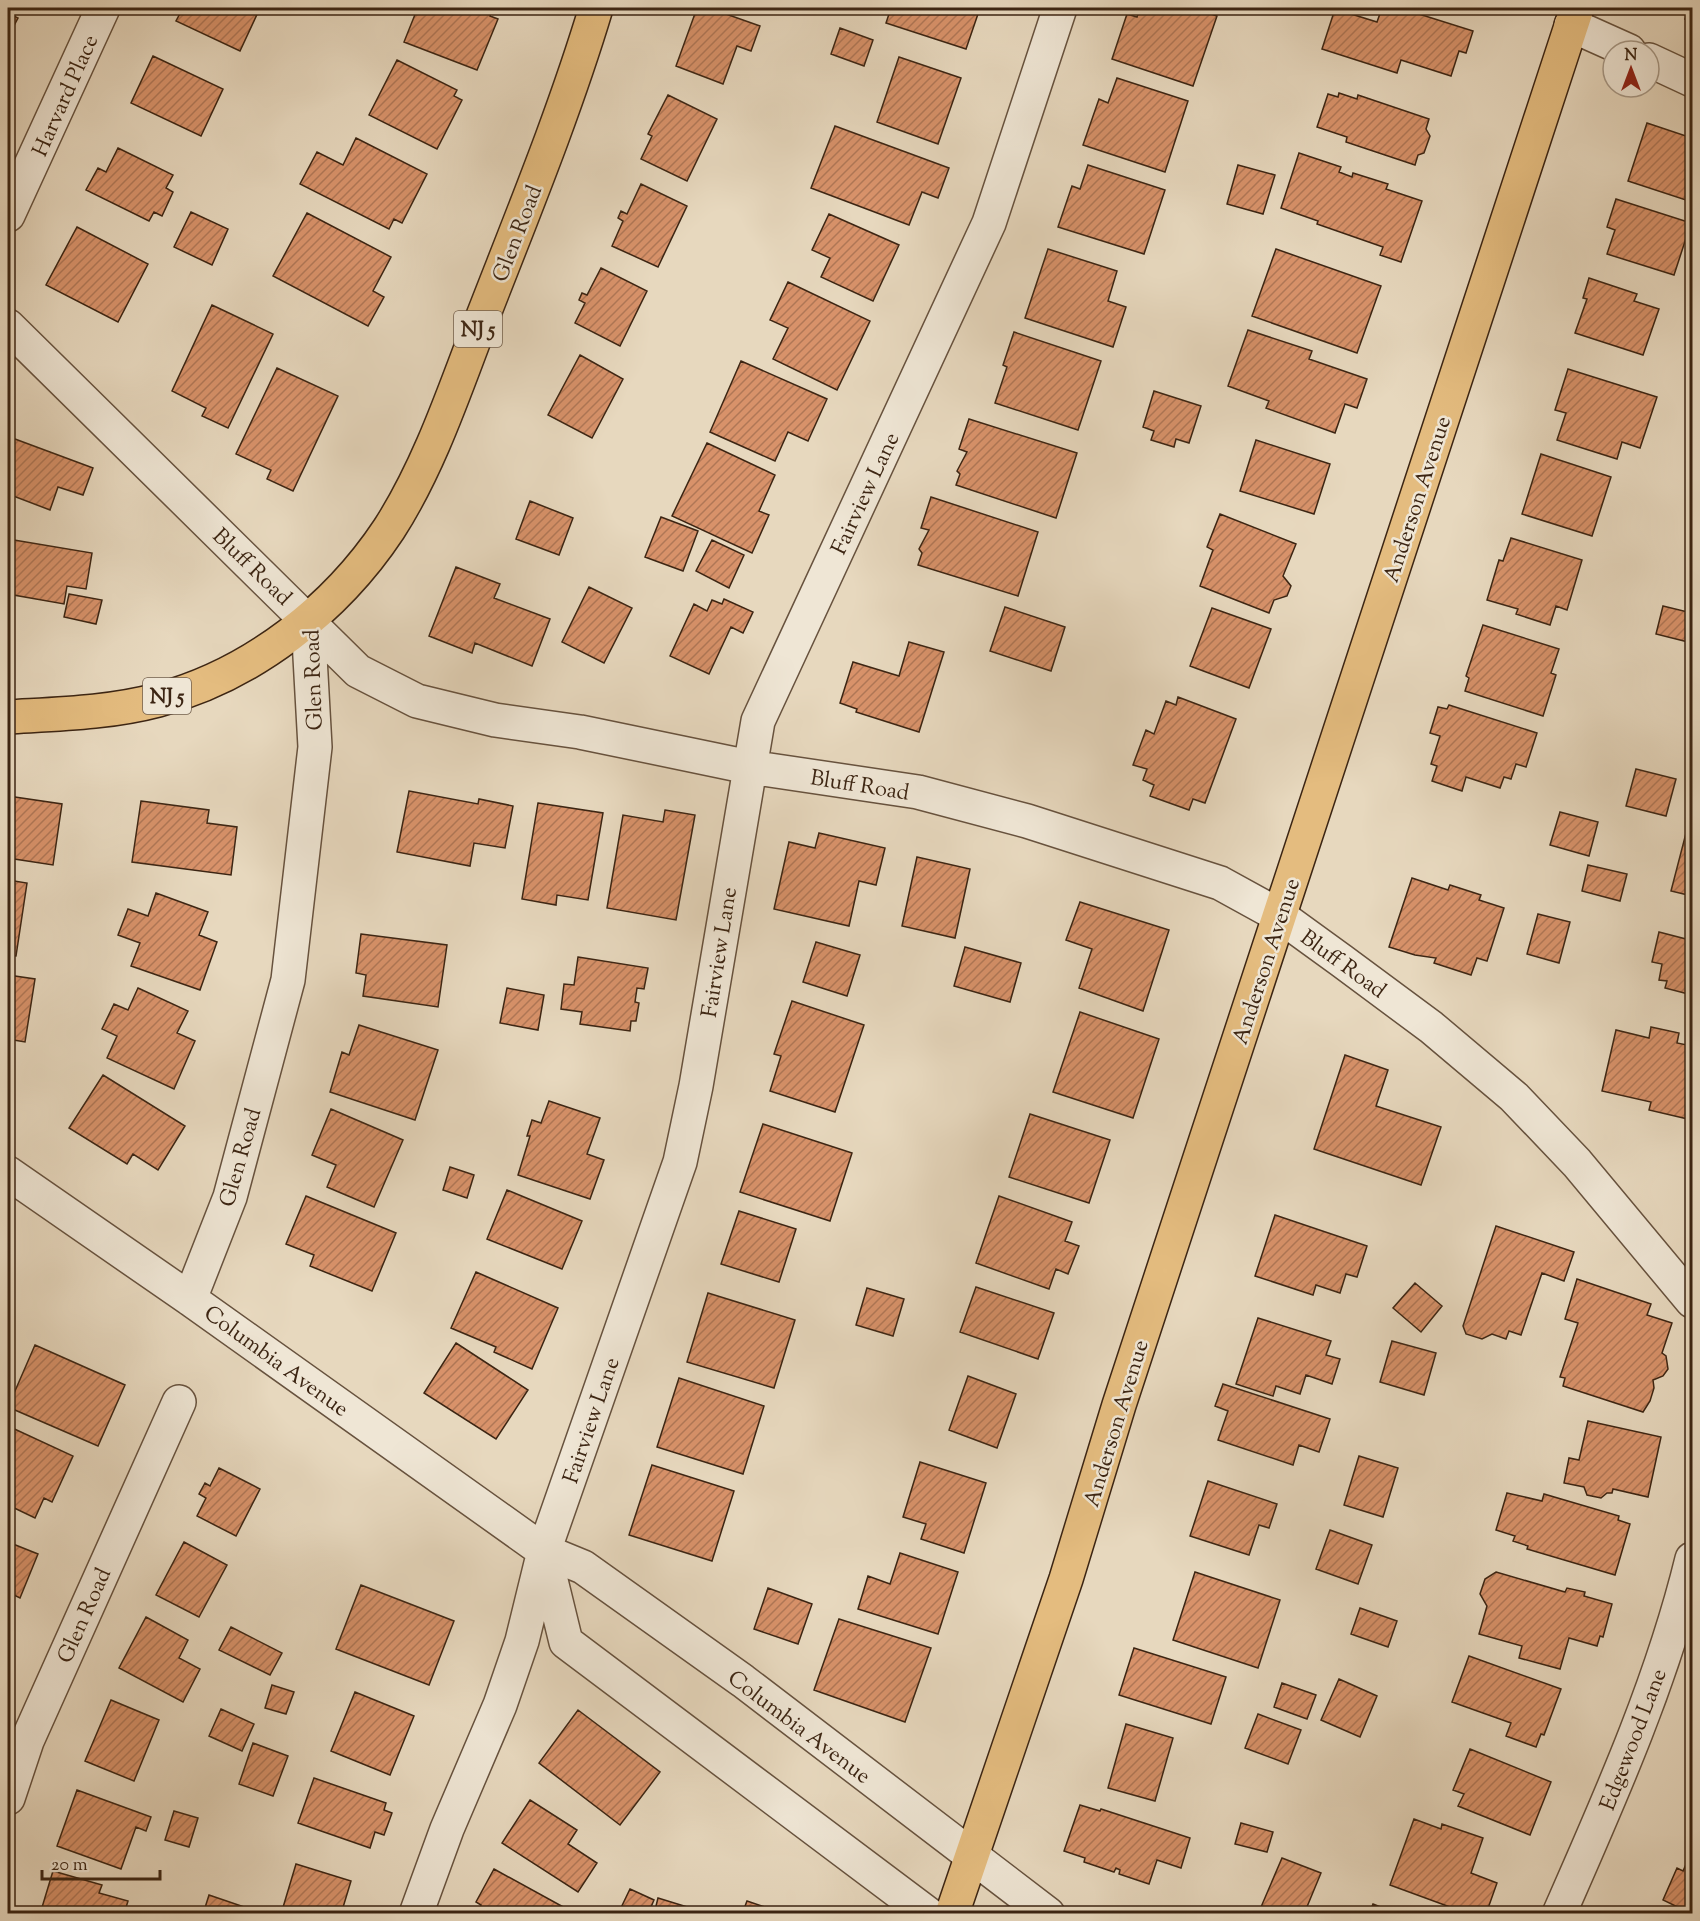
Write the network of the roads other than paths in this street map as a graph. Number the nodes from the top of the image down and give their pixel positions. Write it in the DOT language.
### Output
graph roads {
  1 [pos="104,8"];
  2 [pos="596,8"];
  3 [pos="1060,8"];
  4 [pos="1574,16"];
  5 [pos="1610,39"];
  6 [pos="1661,66"];
  7 [pos="1692,80"];
  8 [pos="8,215"];
  9 [pos="8,326"];
  10 [pos="308,621"];
  11 [pos="8,717"];
  12 [pos="749,767"];
  13 [pos="1280,916"];
  14 [pos="8,1173"];
  15 [pos="190,1299"];
  16 [pos="1692,1301"];
  17 [pos="179,1402"];
  18 [pos="544,1551"];
  19 [pos="1692,1559"];
  20 [pos="8,1798"];
  21 [pos="972,1858"];
  22 [pos="416,1914"];
  23 [pos="928,1914"];
  24 [pos="952,1914"];
  25 [pos="1048,1914"];
  26 [pos="1559,1914"];
  1 -- 8 [label="street, Harvard Place"];
  2 -- 10 [label="main road, Glen Road / NJ 5"];
  3 -- 12 [label="street, Fairview Lane"];
  4 -- 5 [label="street"];
  4 -- 13 [label="main road, Anderson Avenue"];
  6 -- 7 [label="street"];
  9 -- 10 [label="street, Bluff Road"];
  10 -- 11 [label="main road, NJ 5"];
  10 -- 12 [label="street, Bluff Road"];
  10 -- 15 [label="street, Glen Road"];
  12 -- 13 [label="street, Bluff Road"];
  12 -- 18 [label="street, Fairview Lane"];
  13 -- 16 [label="street, Bluff Road"];
  13 -- 21 [label="main road, Anderson Avenue"];
  14 -- 15 [label="street, Columbia Avenue"];
  15 -- 18 [label="street, Columbia Avenue"];
  17 -- 20 [label="street, Glen Road"];
  18 -- 21 [label="street, Columbia Avenue"];
  18 -- 22 [label="street, Fairview Lane"];
  18 -- 23 [label="street"];
  19 -- 26 [label="street, Edgewood Lane"];
  21 -- 24 [label="main road, Anderson Avenue"];
  21 -- 25 [label="street, Columbia Avenue"];
}
